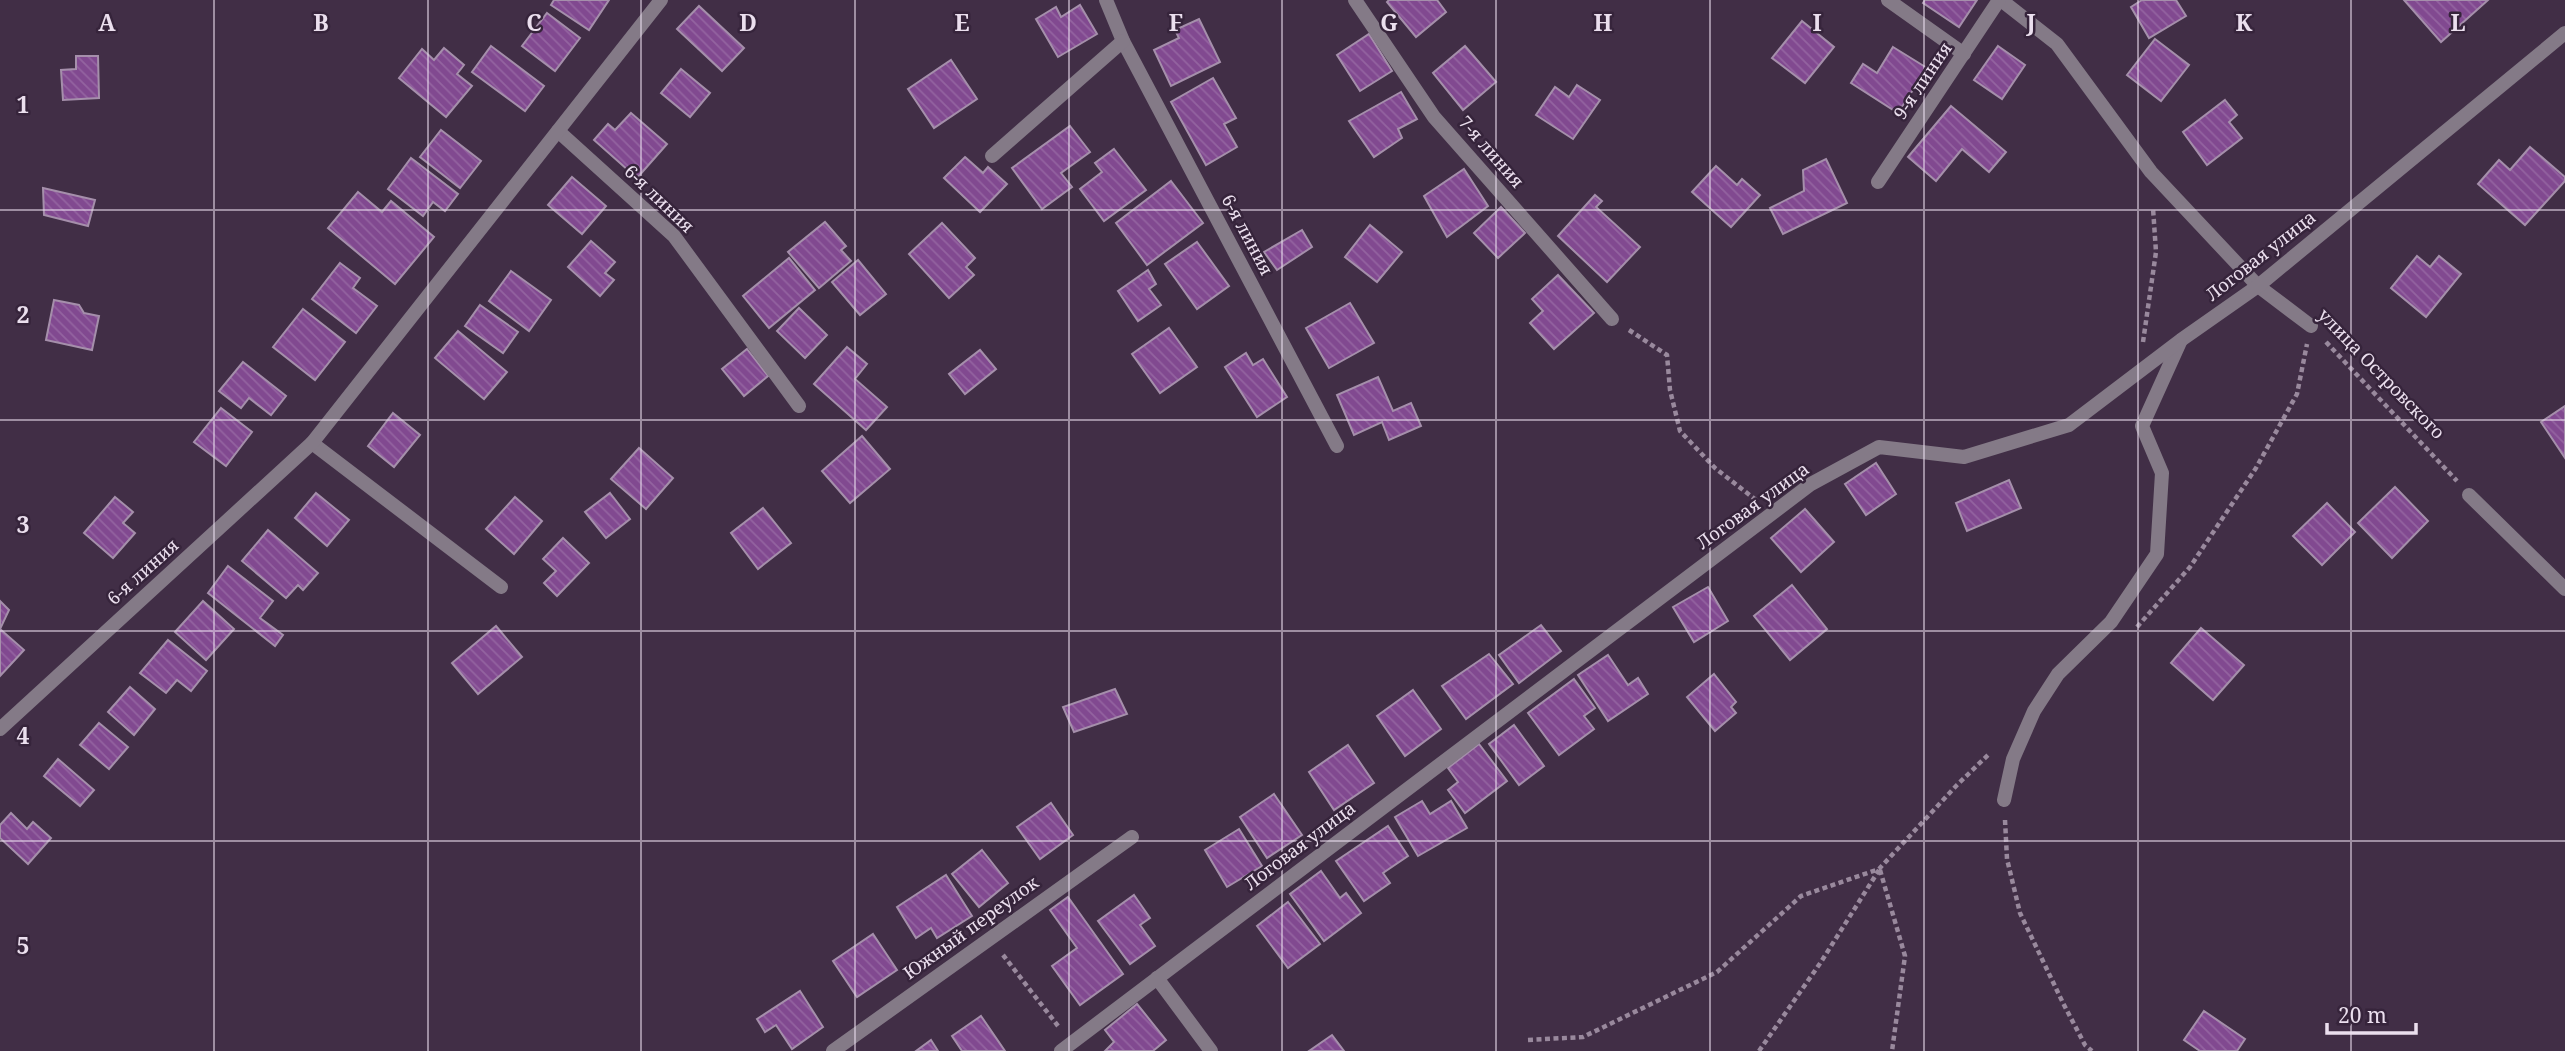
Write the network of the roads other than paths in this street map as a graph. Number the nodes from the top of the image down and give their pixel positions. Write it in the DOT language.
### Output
graph roads {
  1 [pos="661,0"];
  2 [pos="1106,0"];
  3 [pos="1355,0"];
  4 [pos="1888,0"];
  5 [pos="2000,0"];
  6 [pos="2565,33"];
  7 [pos="1123,41"];
  8 [pos="1964,54"];
  9 [pos="558,131"];
  10 [pos="992,156"];
  11 [pos="1878,182"];
  12 [pos="2258,286"];
  13 [pos="1612,319"];
  14 [pos="2311,326"];
  15 [pos="2181,340"];
  16 [pos="799,406"];
  17 [pos="312,443"];
  18 [pos="1337,446"];
  19 [pos="2469,495"];
  20 [pos="501,587"];
  21 [pos="2565,589"];
  22 [pos="0,729"];
  23 [pos="2004,800"];
  24 [pos="1132,836"];
  25 [pos="1157,978"];
  26 [pos="1066,1047"];
  27 [pos="833,1051"];
  28 [pos="1211,1051"];
  1 -- 9 [label="street, 6-я линия"];
  2 -- 7 [label="street, 6-я линия"];
  3 -- 13 [label="street, 7-я линия"];
  4 -- 8 [label="street"];
  5 -- 8 [label="street, 9-я линия"];
  5 -- 12 [label="street, улица Островского"];
  6 -- 12 [label="street, Логовая улица"];
  7 -- 10 [label="street"];
  7 -- 18 [label="street, 6-я линия"];
  8 -- 11 [label="street, 9-я линия"];
  9 -- 16 [label="street, 6-я линия"];
  9 -- 17 [label="street, 6-я линия"];
  12 -- 14 [label="street, улица Островского"];
  12 -- 15 [label="street, Логовая улица"];
  15 -- 23 [label="street"];
  15 -- 25 [label="street, Логовая улица"];
  17 -- 20 [label="street"];
  17 -- 22 [label="street, 6-я линия"];
  19 -- 21 [label="street"];
  24 -- 27 [label="street, Южный переулок"];
  25 -- 26 [label="street, Логовая улица"];
  25 -- 28 [label="street"];
}
